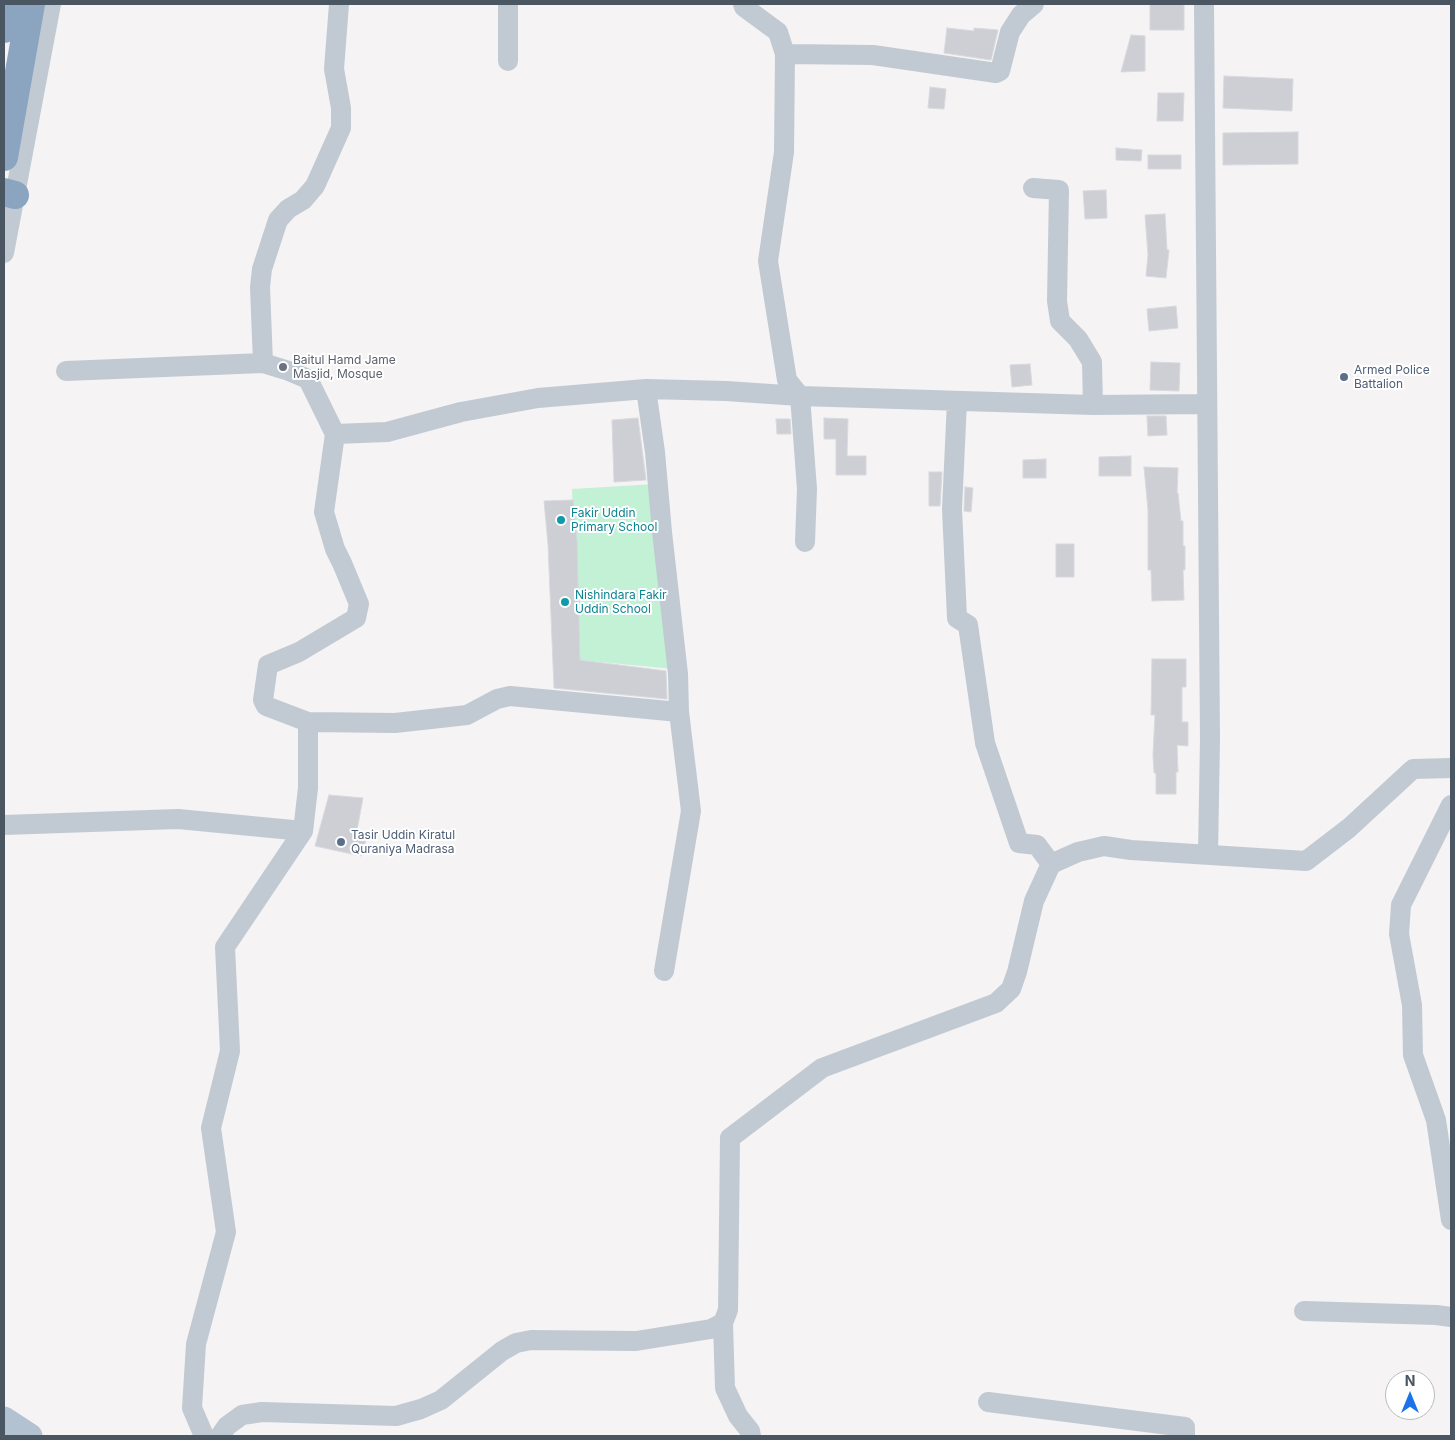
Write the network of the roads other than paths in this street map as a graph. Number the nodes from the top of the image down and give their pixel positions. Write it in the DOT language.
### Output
graph roads {
  1 [pos="9,4"];
  2 [pos="32,4"];
  3 [pos="51,4"];
  4 [pos="339,4"];
  5 [pos="508,4"];
  6 [pos="743,4"];
  7 [pos="1034,4"];
  8 [pos="1204,4"];
  9 [pos="4,29"];
  10 [pos="785,54"];
  11 [pos="508,60"];
  12 [pos="4,157"];
  13 [pos="1033,188"];
  14 [pos="9,194"];
  15 [pos="4,253"];
  16 [pos="263,363"];
  17 [pos="66,371"];
  18 [pos="646,389"];
  19 [pos="800,396"];
  20 [pos="957,401"];
  21 [pos="1207,404"];
  22 [pos="1093,405"];
  23 [pos="335,434"];
  24 [pos="805,542"];
  25 [pos="678,712"];
  26 [pos="308,722"];
  27 [pos="1451,768"];
  28 [pos="1451,805"];
  29 [pos="4,825"];
  30 [pos="303,831"];
  31 [pos="1208,854"];
  32 [pos="1051,864"];
  33 [pos="664,971"];
  34 [pos="1444,1117"];
  35 [pos="1451,1220"];
  36 [pos="1304,1311"];
  37 [pos="1451,1317"];
  38 [pos="722,1323"];
  39 [pos="988,1402"];
  40 [pos="4,1419"];
  41 [pos="30,1436"];
  42 [pos="204,1436"];
  43 [pos="220,1436"];
  44 [pos="751,1436"];
  45 [pos="1185,1436"];
  1 -- 9 [label="highway"];
  2 -- 12 [label="highway"];
  3 -- 14 [label="street"];
  4 -- 16 [label="street"];
  5 -- 11 [label="street"];
  6 -- 10 [label="street"];
  7 -- 10 [label="street"];
  8 -- 21 [label="street"];
  10 -- 19 [label="street"];
  13 -- 22 [label="street"];
  14 -- 15 [label="street"];
  16 -- 17 [label="street"];
  16 -- 23 [label="street"];
  18 -- 19 [label="street"];
  18 -- 23 [label="street"];
  18 -- 25 [label="street"];
  19 -- 20 [label="street"];
  19 -- 24 [label="street"];
  20 -- 22 [label="street"];
  20 -- 32 [label="street"];
  21 -- 22 [label="street"];
  21 -- 31 [label="street"];
  23 -- 26 [label="street"];
  25 -- 26 [label="street"];
  25 -- 33 [label="street"];
  26 -- 30 [label="street"];
  27 -- 31 [label="street"];
  28 -- 34 [label="street"];
  29 -- 30 [label="street"];
  30 -- 42 [label="street"];
  31 -- 32 [label="street"];
  32 -- 38 [label="street"];
  34 -- 35 [label="street"];
  36 -- 37 [label="street"];
  38 -- 43 [label="street"];
  38 -- 44 [label="street"];
  39 -- 45 [label="street"];
  40 -- 41 [label="main road"];
}
